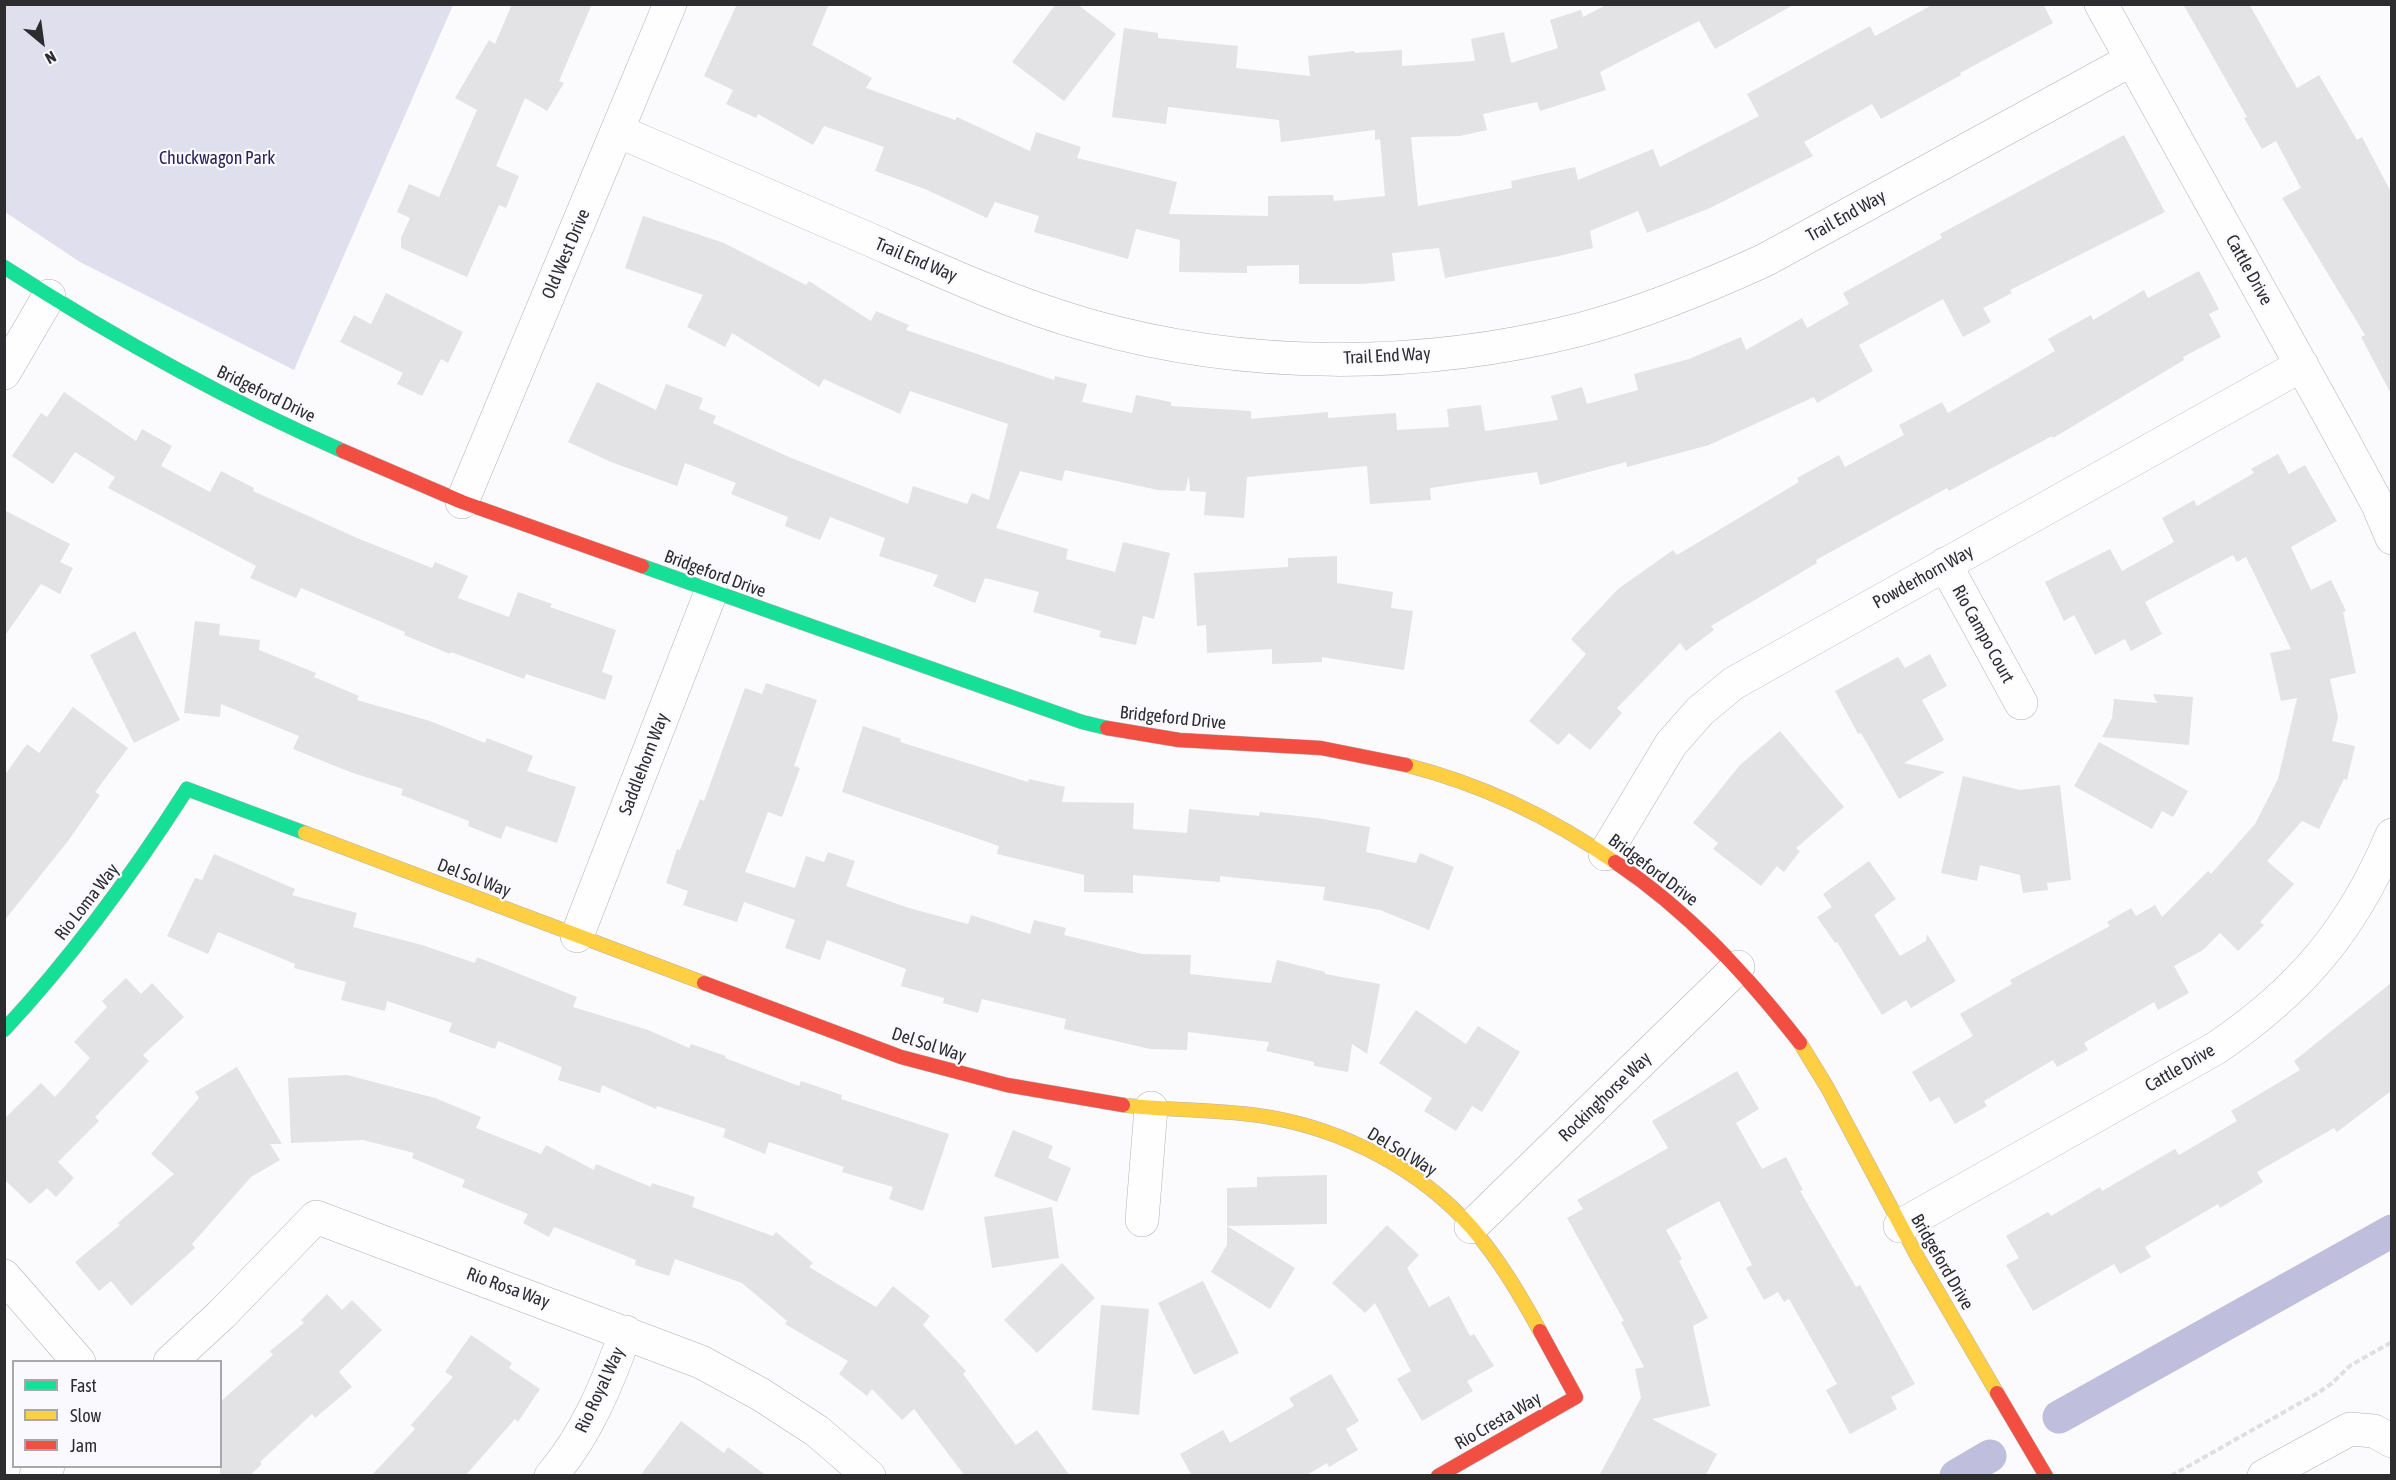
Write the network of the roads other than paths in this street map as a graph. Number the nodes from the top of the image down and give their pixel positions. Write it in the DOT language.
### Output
graph roads {
  1 [pos="670,4"];
  2 [pos="2101,4"];
  3 [pos="2132,60"];
  4 [pos="618,130"];
  5 [pos="4,267"];
  6 [pos="49,296"];
  7 [pos="2302,365"];
  8 [pos="4,373"];
  9 [pos="462,502"];
  10 [pos="2391,538"];
  11 [pos="1945,564"];
  12 [pos="711,592"];
  13 [pos="2021,703"];
  14 [pos="187,789"];
  15 [pos="2391,836"];
  16 [pos="1605,854"];
  17 [pos="577,936"];
  18 [pos="1738,967"];
  19 [pos="4,1030"];
  20 [pos="1151,1107"];
  21 [pos="1142,1220"];
  22 [pos="1900,1226"];
  23 [pos="1471,1227"];
  24 [pos="4,1276"];
  25 [pos="626,1332"];
  26 [pos="77,1360"];
  27 [pos="172,1360"];
  28 [pos="1576,1397"];
  29 [pos="2391,1441"];
  30 [pos="551,1476"];
  31 [pos="869,1476"];
  32 [pos="1438,1476"];
  33 [pos="2046,1476"];
  34 [pos="2264,1476"];
  1 -- 4 [label="street, Old West Drive"];
  2 -- 3 [label="street, Cattle Drive"];
  3 -- 4 [label="street, Trail End Way"];
  3 -- 7 [label="street, Cattle Drive"];
  4 -- 9 [label="street, Old West Drive"];
  5 -- 6 [label="street, Bridgeford Drive"];
  6 -- 8 [label="street"];
  6 -- 9 [label="street, Bridgeford Drive"];
  7 -- 10 [label="street, Cattle Drive"];
  7 -- 11 [label="street, Powderhorn Way"];
  9 -- 12 [label="street, Bridgeford Drive"];
  11 -- 13 [label="street, Rio Campo Court"];
  11 -- 16 [label="street, Powderhorn Way"];
  12 -- 16 [label="street, Bridgeford Drive"];
  12 -- 17 [label="street, Saddlehorn Way"];
  14 -- 17 [label="street, Del Sol Way"];
  14 -- 19 [label="street, Rio Loma Way"];
  15 -- 22 [label="street, Cattle Drive"];
  16 -- 18 [label="street, Bridgeford Drive"];
  17 -- 20 [label="street, Del Sol Way"];
  18 -- 22 [label="street, Bridgeford Drive"];
  18 -- 23 [label="street, Rockinghorse Way"];
  20 -- 21 [label="street"];
  20 -- 23 [label="street, Del Sol Way"];
  22 -- 33 [label="street, Bridgeford Drive"];
  23 -- 28 [label="street, Del Sol Way"];
  24 -- 26 [label="street"];
  25 -- 27 [label="street, Rio Rosa Way"];
  25 -- 30 [label="street, Rio Royal Way"];
  25 -- 31 [label="street, Rio Rosa Way"];
  28 -- 32 [label="street, Rio Cresta Way"];
  29 -- 34 [label="street"];
}
